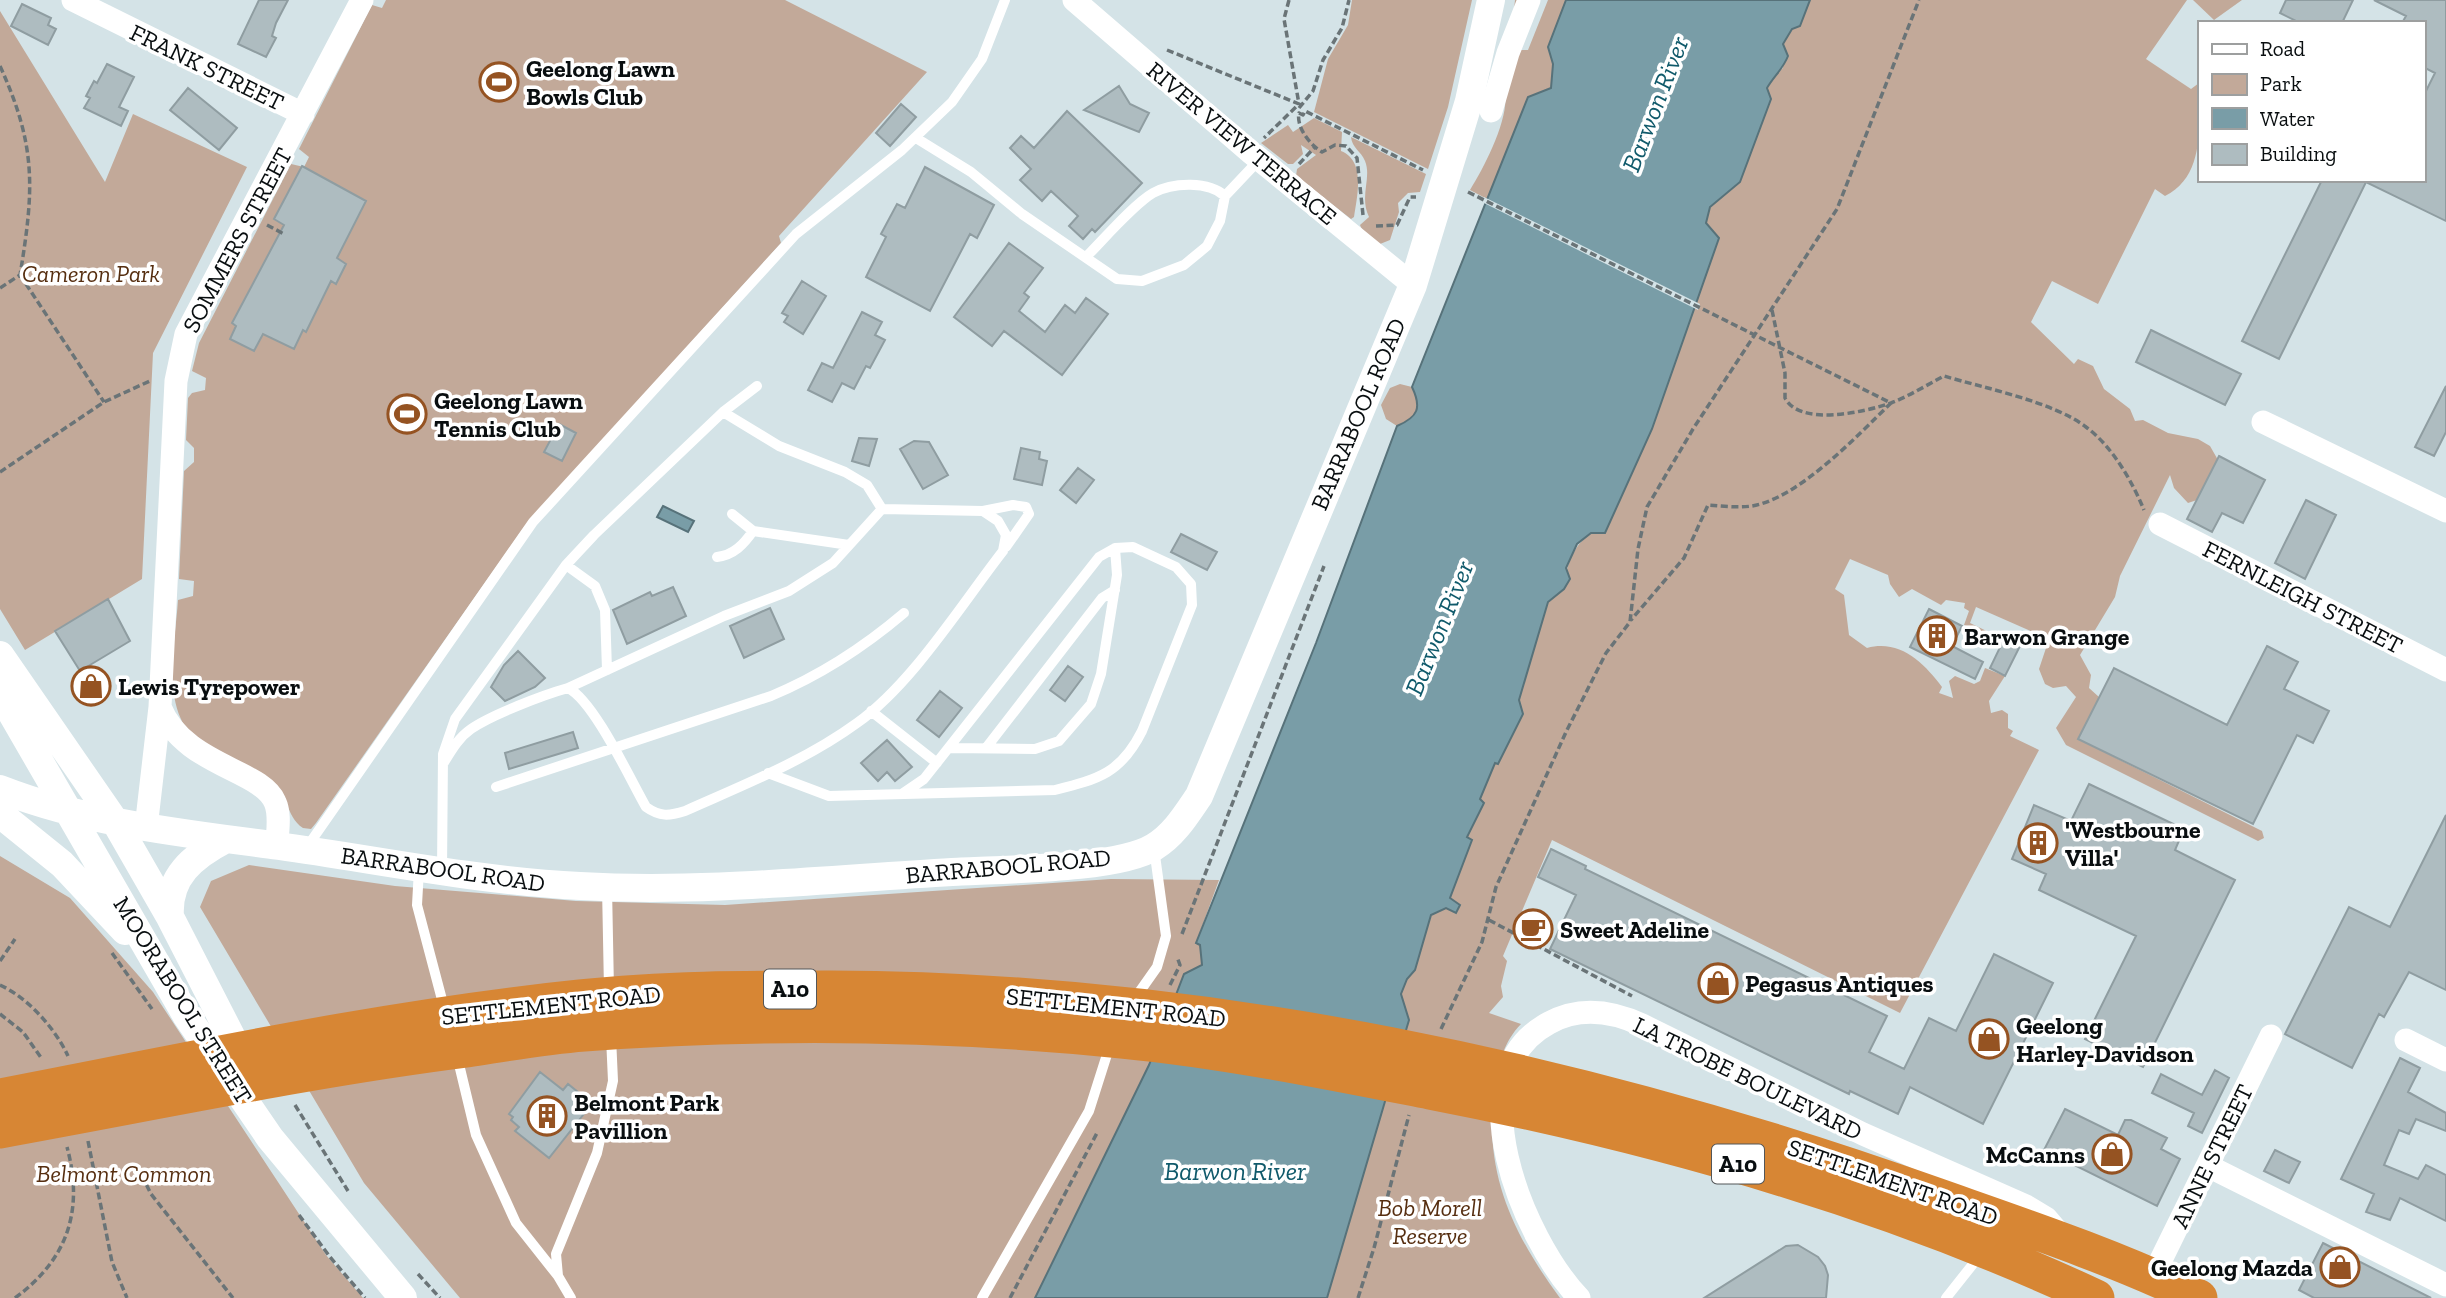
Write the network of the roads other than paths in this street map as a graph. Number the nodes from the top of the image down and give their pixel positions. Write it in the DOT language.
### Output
graph roads {
  1 [pos="73,0"];
  2 [pos="362,0"];
  3 [pos="1005,0"];
  4 [pos="1074,0"];
  5 [pos="1490,0"];
  6 [pos="1529,0"];
  7 [pos="1491,110"];
  8 [pos="303,114"];
  9 [pos="916,138"];
  10 [pos="1255,156"];
  11 [pos="1225,196"];
  12 [pos="1086,257"];
  13 [pos="1413,285"];
  14 [pos="757,386"];
  15 [pos="723,412"];
  16 [pos="2263,422"];
  17 [pos="882,509"];
  18 [pos="983,511"];
  19 [pos="2446,511"];
  20 [pos="732,514"];
  21 [pos="2160,524"];
  22 [pos="754,531"];
  23 [pos="849,545"];
  24 [pos="1115,548"];
  25 [pos="1003,551"];
  26 [pos="717,557"];
  27 [pos="566,565"];
  28 [pos="1115,590"];
  29 [pos="904,613"];
  30 [pos="0,656"];
  31 [pos="607,670"];
  32 [pos="2446,670"];
  33 [pos="568,688"];
  34 [pos="0,696"];
  35 [pos="160,707"];
  36 [pos="871,711"];
  37 [pos="612,748"];
  38 [pos="949,748"];
  39 [pos="986,748"];
  40 [pos="937,763"];
  41 [pos="443,764"];
  42 [pos="768,773"];
  43 [pos="496,787"];
  44 [pos="0,789"];
  45 [pos="902,794"];
  46 [pos="69,812"];
  47 [pos="0,814"];
  48 [pos="116,823"];
  49 [pos="146,828"];
  50 [pos="226,839"];
  51 [pos="276,846"];
  52 [pos="1154,847"];
  53 [pos="305,850"];
  54 [pos="430,869"];
  55 [pos="607,887"];
  56 [pos="170,917"];
  57 [pos="164,975"];
  58 [pos="610,1005"];
  59 [pos="611,1018"];
  60 [pos="2271,1036"];
  61 [pos="2406,1040"];
  62 [pos="2446,1060"];
  63 [pos="0,1097"];
  64 [pos="1576,1103"];
  65 [pos="0,1130"];
  66 [pos="2208,1166"];
  67 [pos="306,1182"];
  68 [pos="2063,1241"];
  69 [pos="1984,1249"];
  70 [pos="558,1276"];
  71 [pos="2446,1285"];
  72 [pos="2148,1287"];
  73 [pos="402,1298"];
  74 [pos="571,1298"];
  75 [pos="982,1298"];
  76 [pos="1579,1298"];
  77 [pos="1946,1298"];
  78 [pos="2096,1298"];
  79 [pos="2199,1298"];
  1 -- 8 [label="street, FRANK STREET"];
  2 -- 8 [label="street, SOMMERS STREET"];
  3 -- 9 [label="lane"];
  4 -- 10 [label="street, RIVER VIEW TERRACE"];
  5 -- 13 [label="street, BARRABOOL ROAD"];
  6 -- 7 [label="street"];
  8 -- 35 [label="street, SOMMERS STREET"];
  9 -- 12 [label="lane"];
  9 -- 53 [label="lane"];
  10 -- 11 [label="lane"];
  10 -- 13 [label="street, RIVER VIEW TERRACE"];
  11 -- 12 [label="lane"];
  11 -- 12 [label="lane"];
  13 -- 52 [label="street, BARRABOOL ROAD"];
  14 -- 15 [label="lane"];
  15 -- 17 [label="lane"];
  15 -- 27 [label="lane"];
  16 -- 19 [label="street"];
  17 -- 18 [label="lane"];
  17 -- 23 [label="lane"];
  18 -- 25 [label="lane"];
  18 -- 25 [label="lane"];
  20 -- 22 [label="lane"];
  21 -- 32 [label="street, FERNLEIGH STREET"];
  22 -- 23 [label="lane"];
  22 -- 26 [label="lane"];
  23 -- 31 [label="lane"];
  24 -- 28 [label="lane"];
  24 -- 38 [label="lane"];
  24 -- 45 [label="lane"];
  25 -- 36 [label="lane"];
  27 -- 31 [label="lane"];
  27 -- 41 [label="lane"];
  28 -- 39 [label="lane"];
  28 -- 39 [label="lane"];
  29 -- 37 [label="lane"];
  30 -- 48 [label="street, MOORABOOL STREET"];
  31 -- 33 [label="lane"];
  33 -- 37 [label="lane"];
  33 -- 41 [label="lane"];
  34 -- 46 [label="street, MOORABOOL STREET"];
  35 -- 49 [label="street, SOMMERS STREET"];
  35 -- 51 [label="street"];
  36 -- 40 [label="lane"];
  36 -- 42 [label="lane"];
  37 -- 42 [label="lane"];
  37 -- 43 [label="lane"];
  38 -- 39 [label="lane"];
  38 -- 40 [label="lane"];
  40 -- 45 [label="lane"];
  41 -- 54 [label="lane"];
  42 -- 45 [label="lane"];
  44 -- 46 [label="street, BARRABOOL ROAD"];
  46 -- 48 [label="street, BARRABOOL ROAD"];
  46 -- 57 [label="street, MOORABOOL STREET"];
  47 -- 57 [label="street"];
  48 -- 49 [label="street, BARRABOOL ROAD"];
  48 -- 56 [label="street, MOORABOOL STREET"];
  49 -- 50 [label="street, BARRABOOL ROAD"];
  50 -- 51 [label="street, BARRABOOL ROAD"];
  50 -- 56 [label="street"];
  51 -- 53 [label="street, BARRABOOL ROAD"];
  52 -- 55 [label="street, BARRABOOL ROAD"];
  52 -- 75 [label="lane"];
  53 -- 54 [label="street, BARRABOOL ROAD"];
  54 -- 55 [label="street, BARRABOOL ROAD"];
  54 -- 70 [label="lane"];
  55 -- 58 [label="lane"];
  56 -- 67 [label="street, MOORABOOL STREET"];
  57 -- 67 [label="street, MOORABOOL STREET"];
  59 -- 70 [label="lane"];
  60 -- 66 [label="street, ANNE STREET"];
  61 -- 62 [label="street"];
  63 -- 64 [label="highway, SETTLEMENT ROAD / A10"];
  64 -- 65 [label="highway, SETTLEMENT ROAD / A10"];
  64 -- 68 [label="highway, SETTLEMENT ROAD / A10"];
  64 -- 69 [label="highway, SETTLEMENT ROAD / A10"];
  66 -- 71 [label="street"];
  66 -- 72 [label="street, ANNE STREET"];
  67 -- 73 [label="street, MOORABOOL STREET"];
  68 -- 72 [label="highway, SETTLEMENT ROAD / A10"];
  68 -- 76 [label="street, LA TROBE BOULEVARD"];
  69 -- 77 [label="lane"];
  69 -- 78 [label="highway, SETTLEMENT ROAD / A10"];
  70 -- 74 [label="lane"];
  72 -- 79 [label="highway, SETTLEMENT ROAD / A10"];
}
